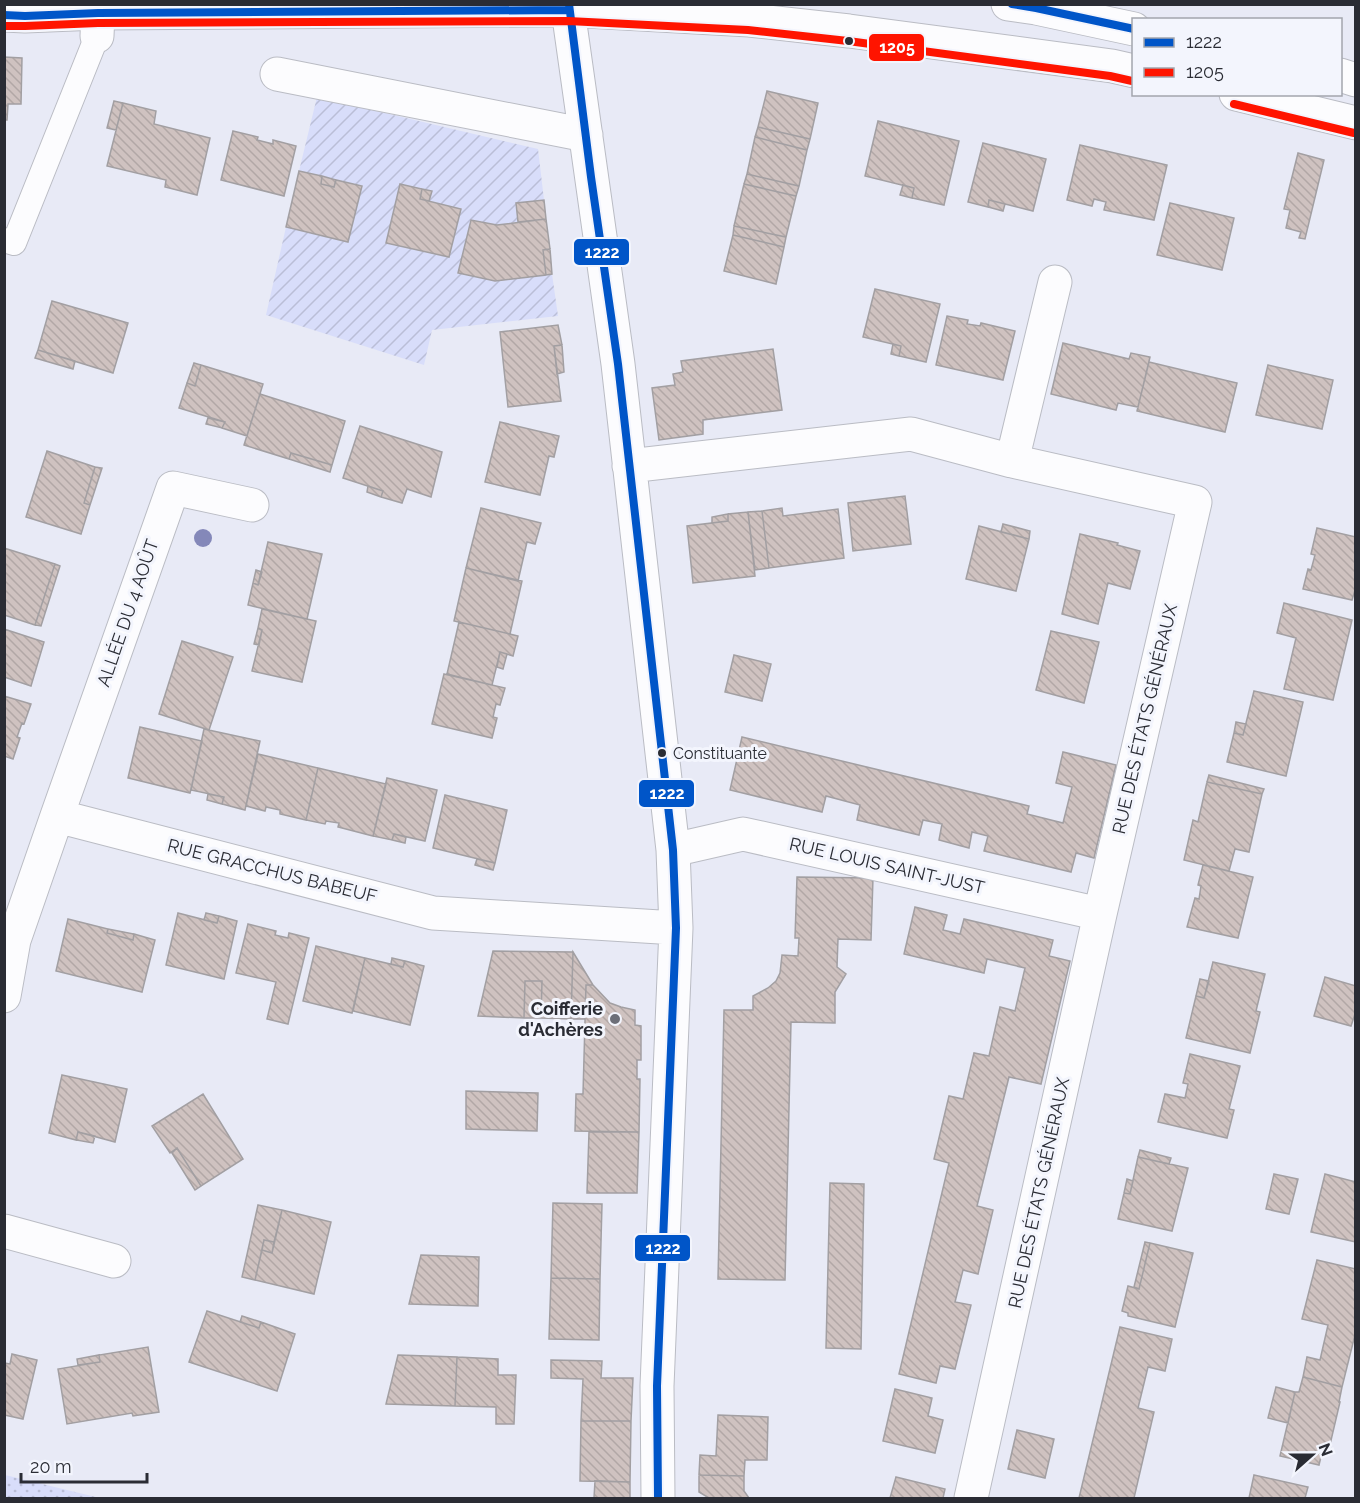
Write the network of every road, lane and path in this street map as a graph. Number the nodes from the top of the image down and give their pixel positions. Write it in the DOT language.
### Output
graph roads {
  1 [pos="1008,4"];
  2 [pos="569,7"];
  3 [pos="4,15"];
  4 [pos="98,18"];
  5 [pos="1132,29"];
  6 [pos="1132,71"];
  7 [pos="277,74"];
  8 [pos="1244,96"];
  9 [pos="1356,123"];
  10 [pos="586,135"];
  11 [pos="4,240"];
  12 [pos="1055,282"];
  13 [pos="1012,461"];
  14 [pos="629,466"];
  15 [pos="252,505"];
  16 [pos="57,816"];
  17 [pos="673,850"];
  18 [pos="1101,914"];
  19 [pos="676,928"];
  20 [pos="4,996"];
  21 [pos="4,1230"];
  22 [pos="114,1261"];
  23 [pos="658,1498"];
  24 [pos="971,1498"];
  1 -- 5 [label="street"];
  2 -- 4 [label="street"];
  2 -- 6 [label="street"];
  2 -- 10 [label="street"];
  3 -- 4 [label="street"];
  4 -- 11 [label="lane"];
  7 -- 10 [label="street"];
  8 -- 9 [label="street"];
  10 -- 14 [label="street"];
  12 -- 13 [label="street"];
  13 -- 14 [label="street, RUE DES ÉTATS GÉNÉRAUX"];
  13 -- 18 [label="street, RUE DES ÉTATS GÉNÉRAUX"];
  14 -- 17 [label="street"];
  15 -- 16 [label="street, ALLÉE DU 4 AOÛT"];
  16 -- 19 [label="street, RUE GRACCHUS BABEUF"];
  16 -- 20 [label="street"];
  17 -- 18 [label="street, RUE LOUIS SAINT-JUST"];
  17 -- 19 [label="street"];
  18 -- 24 [label="street, RUE DES ÉTATS GÉNÉRAUX"];
  19 -- 23 [label="street"];
  21 -- 22 [label="street"];
}
